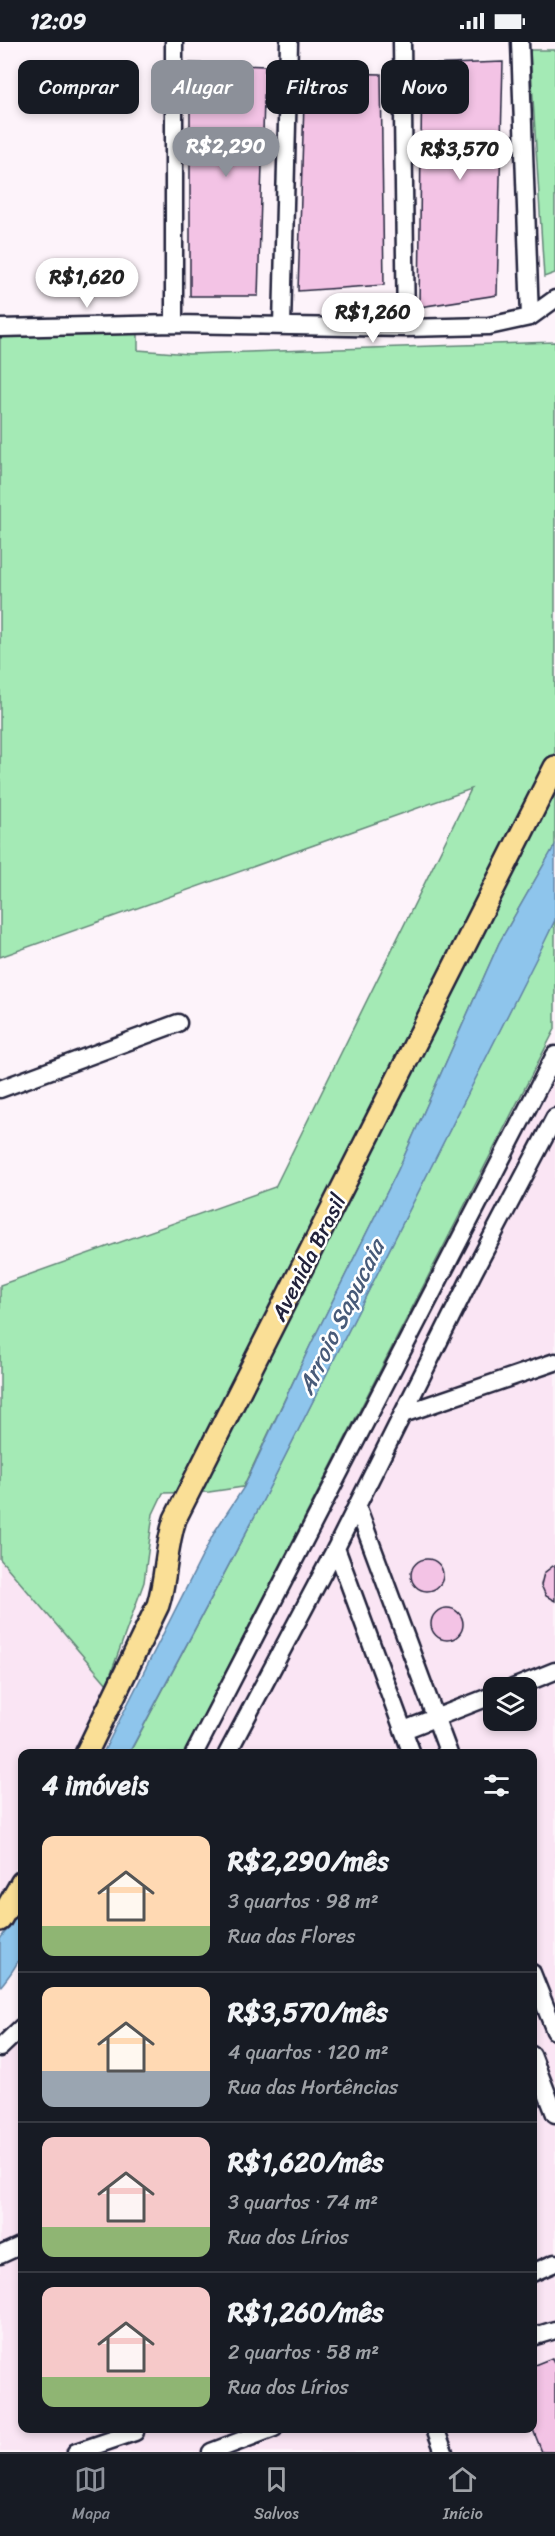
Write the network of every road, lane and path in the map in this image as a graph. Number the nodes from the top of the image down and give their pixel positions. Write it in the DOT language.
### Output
graph roads {
  1 [pos="174,42"];
  2 [pos="289,42"];
  3 [pos="402,42"];
  4 [pos="520,42"];
  5 [pos="555,299"];
  6 [pos="530,317"];
  7 [pos="174,324"];
  8 [pos="282,326"];
  9 [pos="0,328"];
  10 [pos="406,328"];
  11 [pos="555,767"];
  12 [pos="178,1023"];
  13 [pos="555,1055"];
  14 [pos="0,1089"];
  15 [pos="555,1117"];
  16 [pos="555,1362"];
  17 [pos="403,1414"];
  18 [pos="357,1506"];
  19 [pos="336,1548"];
  20 [pos="555,1671"];
  21 [pos="537,1678"];
  22 [pos="483,1699"];
  23 [pos="436,1717"];
  24 [pos="404,1730"];
  25 [pos="88,1749"];
  26 [pos="197,1749"];
  27 [pos="230,1749"];
  28 [pos="410,1749"];
  29 [pos="447,1749"];
  30 [pos="18,1889"];
  31 [pos="0,1920"];
  32 [pos="543,1993"];
  33 [pos="18,2031"];
  34 [pos="555,2031"];
  35 [pos="0,2048"];
  36 [pos="537,2068"];
  37 [pos="555,2114"];
  38 [pos="18,2247"];
  39 [pos="0,2255"];
  40 [pos="555,2264"];
  41 [pos="537,2271"];
  42 [pos="555,2330"];
  43 [pos="537,2335"];
  44 [pos="130,2433"];
  45 [pos="261,2433"];
  46 [pos="437,2433"];
  47 [pos="76,2452"];
  48 [pos="211,2452"];
  49 [pos="444,2452"];
  1 -- 7 [label="street"];
  2 -- 8 [label="street"];
  3 -- 10 [label="street"];
  4 -- 6 [label="street"];
  5 -- 6 [label="street"];
  6 -- 10 [label="street"];
  7 -- 8 [label="street"];
  7 -- 9 [label="street"];
  8 -- 10 [label="street"];
  11 -- 25 [label="main road, Avenida Brasil"];
  12 -- 14 [label="street"];
  13 -- 26 [label="street"];
  15 -- 17 [label="street"];
  16 -- 17 [label="street"];
  17 -- 18 [label="street"];
  18 -- 19 [label="street"];
  18 -- 23 [label="street"];
  19 -- 24 [label="street"];
  19 -- 27 [label="street"];
  20 -- 21 [label="street"];
  22 -- 23 [label="street"];
  23 -- 24 [label="street"];
  23 -- 29 [label="street"];
  24 -- 28 [label="street"];
  30 -- 31 [label="main road"];
  32 -- 34 [label="street"];
  33 -- 35 [label="street"];
  36 -- 37 [label="street"];
  38 -- 39 [label="street"];
  40 -- 41 [label="street"];
  42 -- 43 [label="street"];
  44 -- 47 [label="street"];
  45 -- 48 [label="street"];
  46 -- 49 [label="street"];
}
